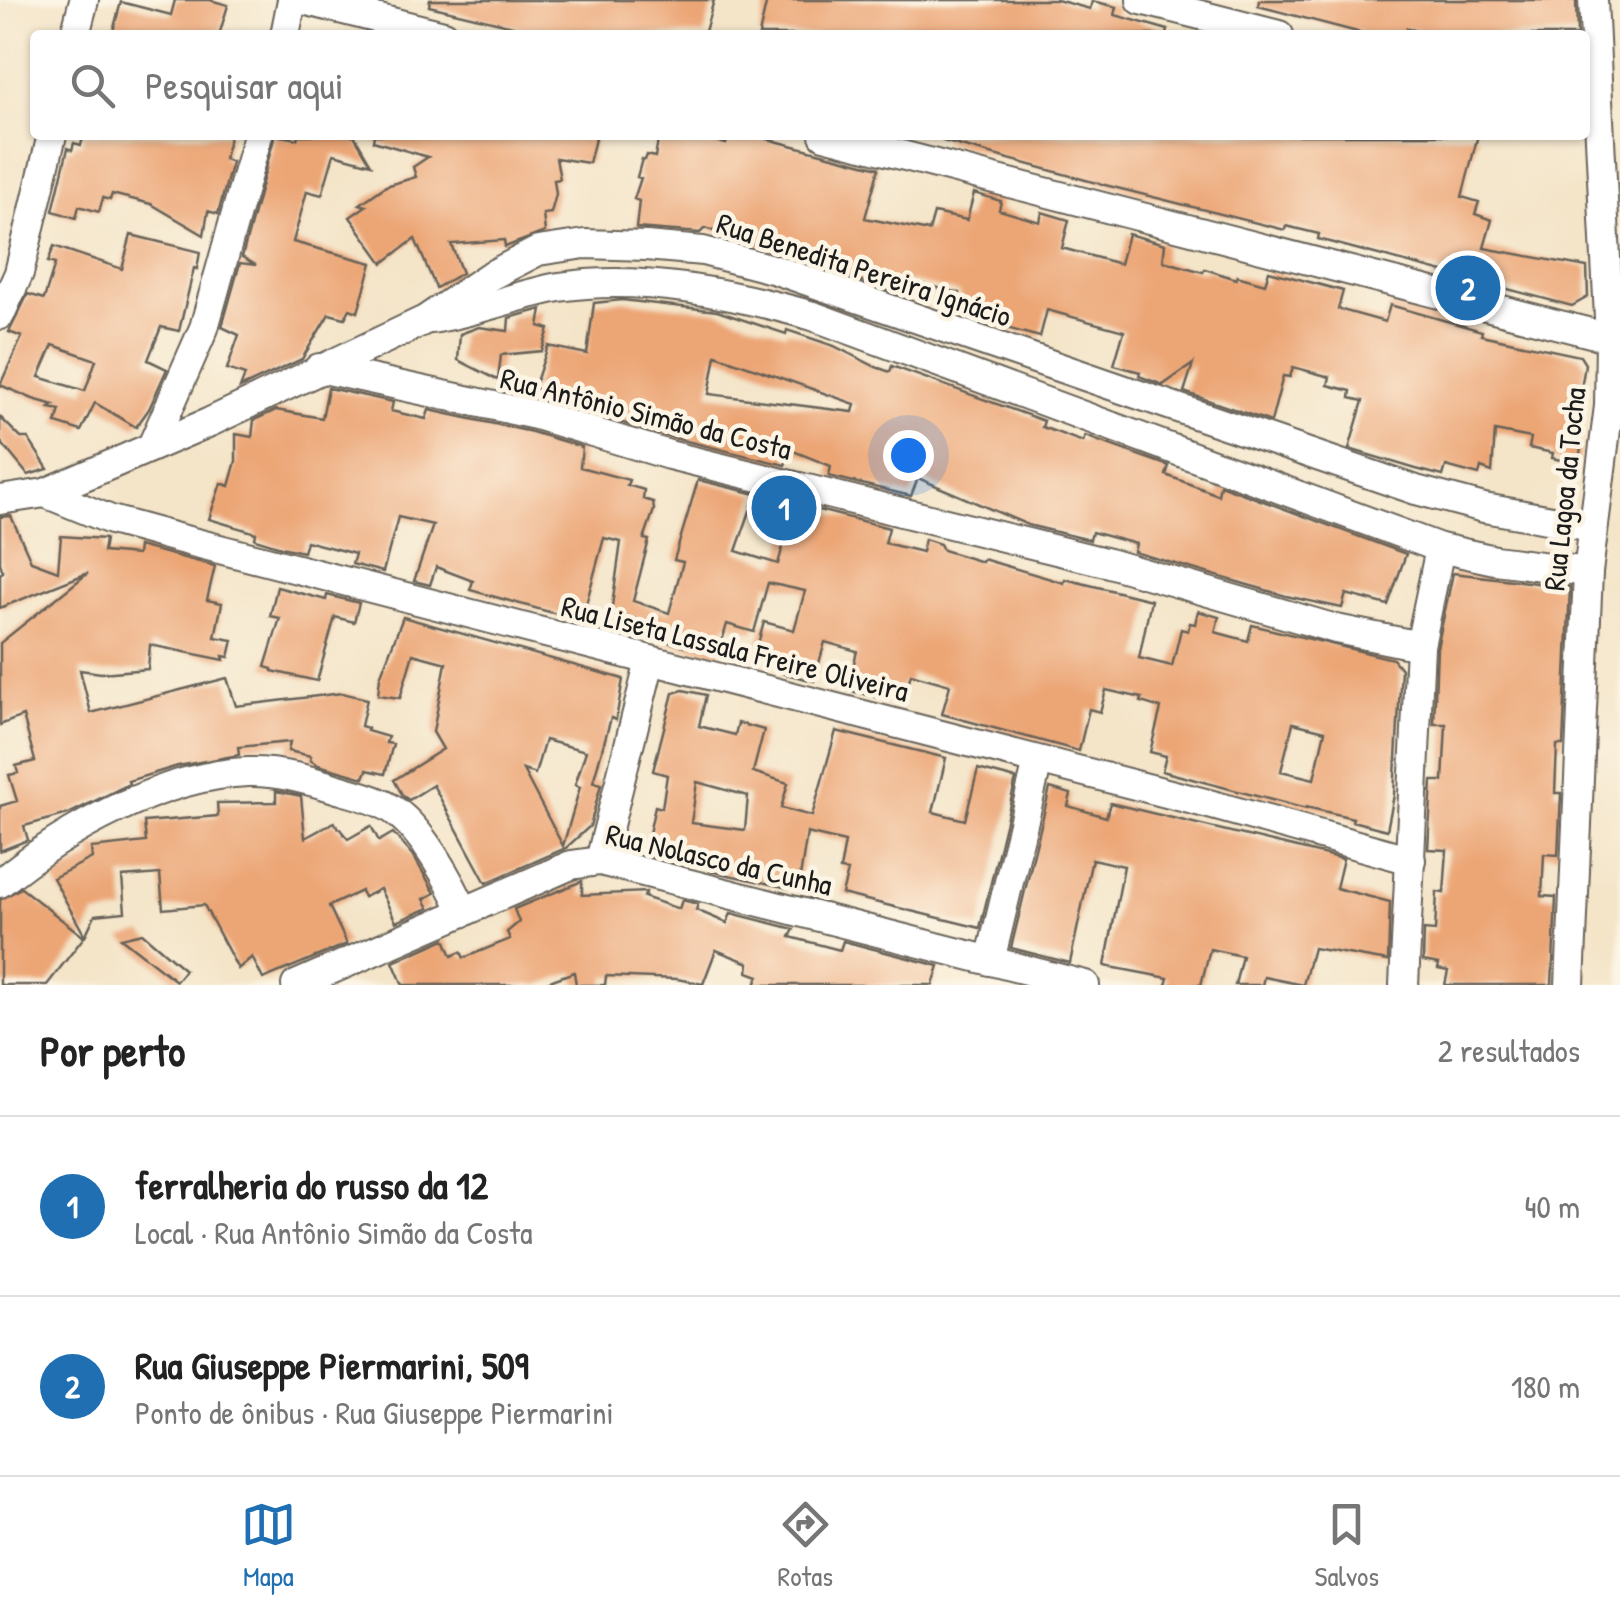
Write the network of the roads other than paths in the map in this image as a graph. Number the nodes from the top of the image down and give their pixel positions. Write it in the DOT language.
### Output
graph roads {
  1 [pos="84,0"];
  2 [pos="292,0"];
  3 [pos="303,0"];
  4 [pos="1140,0"];
  5 [pos="1593,0"];
  6 [pos="76,30"];
  7 [pos="286,30"];
  8 [pos="424,30"];
  9 [pos="1259,30"];
  10 [pos="1592,114"];
  11 [pos="51,140"];
  12 [pos="257,140"];
  13 [pos="843,140"];
  14 [pos="0,316"];
  15 [pos="425,320"];
  16 [pos="1610,338"];
  17 [pos="320,368"];
  18 [pos="152,446"];
  19 [pos="45,494"];
  20 [pos="0,500"];
  21 [pos="1592,526"];
  22 [pos="1440,548"];
  23 [pos="1588,572"];
  24 [pos="1420,646"];
  25 [pos="650,661"];
  26 [pos="1038,761"];
  27 [pos="1412,860"];
  28 [pos="600,861"];
  29 [pos="0,883"];
  30 [pos="464,912"];
  31 [pos="990,961"];
  32 [pos="296,985"];
  33 [pos="1085,985"];
  34 [pos="1404,985"];
  35 [pos="1570,985"];
  1 -- 6 [label="street"];
  2 -- 7 [label="street"];
  3 -- 8 [label="street"];
  4 -- 9 [label="street"];
  5 -- 10 [label="street, Rua Lagoa da Tocha"];
  10 -- 16 [label="street, Rua Lagoa da Tocha"];
  11 -- 14 [label="street"];
  12 -- 18 [label="street"];
  13 -- 16 [label="street"];
  15 -- 17 [label="street"];
  15 -- 21 [label="street, Rua Benedita Pereira Ignácio"];
  15 -- 22 [label="street, Rua Benedita Pereira Ignácio"];
  16 -- 21 [label="street, Rua Lagoa da Tocha"];
  17 -- 18 [label="street"];
  17 -- 24 [label="street, Rua Antônio Simão da Costa"];
  18 -- 19 [label="street"];
  19 -- 20 [label="street"];
  19 -- 25 [label="street, Rua Liseta Lassala Freire Oliveira"];
  21 -- 23 [label="street, Rua Lagoa da Tocha"];
  22 -- 23 [label="street, Rua Benedita Pereira Ignácio"];
  22 -- 24 [label="street"];
  23 -- 35 [label="street, Rua Lagoa da Tocha"];
  24 -- 27 [label="street"];
  25 -- 26 [label="street, Rua Liseta Lassala Freire Oliveira"];
  25 -- 28 [label="street"];
  26 -- 27 [label="street, Rua Liseta Lassala Freire Oliveira"];
  26 -- 31 [label="street"];
  27 -- 34 [label="street"];
  28 -- 30 [label="street, Rua Nolasco da Cunha"];
  28 -- 31 [label="street, Rua Nolasco da Cunha"];
  29 -- 30 [label="street"];
  30 -- 32 [label="street, Rua Nolasco da Cunha"];
  31 -- 33 [label="street, Rua Nolasco da Cunha"];
}
